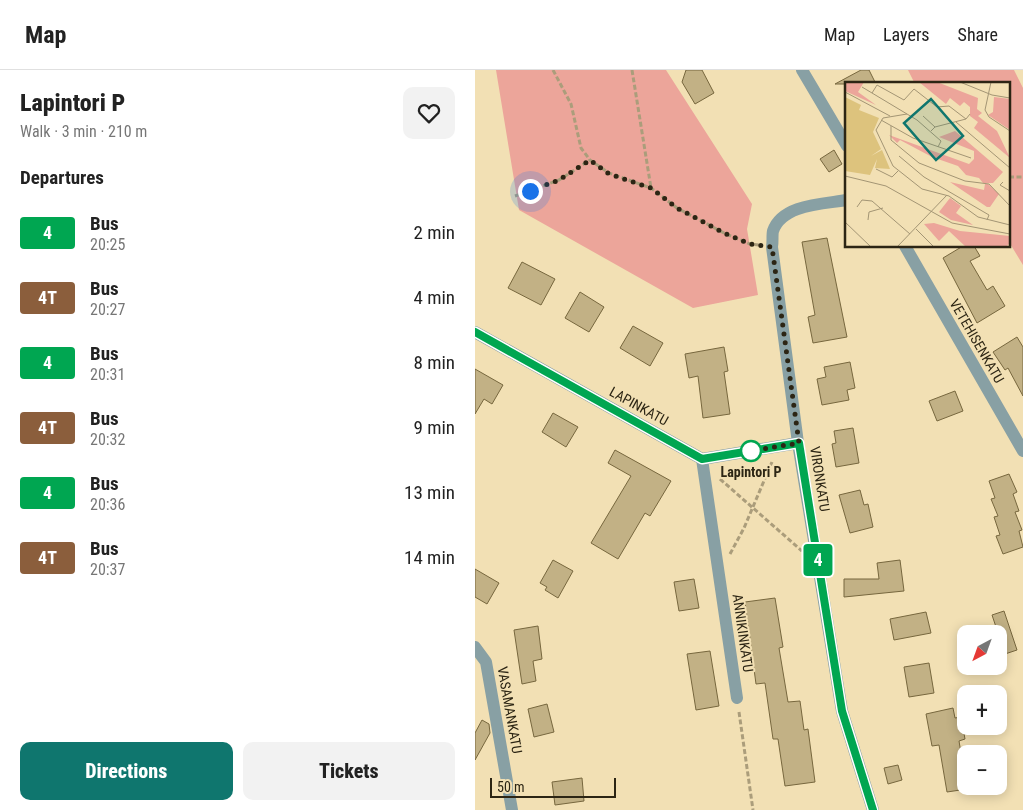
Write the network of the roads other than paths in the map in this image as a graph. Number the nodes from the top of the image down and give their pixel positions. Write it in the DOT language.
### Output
graph roads {
  1 [pos="802,70"];
  2 [pos="845,143"];
  3 [pos="845,200"];
  4 [pos="906,248"];
  5 [pos="475,332"];
  6 [pos="799,443"];
  7 [pos="1023,451"];
  8 [pos="702,459"];
  9 [pos="475,647"];
  10 [pos="737,698"];
  11 [pos="512,810"];
  12 [pos="873,810"];
  1 -- 2 [label="street"];
  3 -- 6 [label="street, VIRONKATU"];
  4 -- 7 [label="street, VETEHISENKATU"];
  5 -- 8 [label="street, LAPINKATU"];
  6 -- 8 [label="street"];
  6 -- 12 [label="street, VIRONKATU"];
  8 -- 10 [label="street, ANNIKINKATU"];
  9 -- 11 [label="street, VASAMANKATU"];
}
